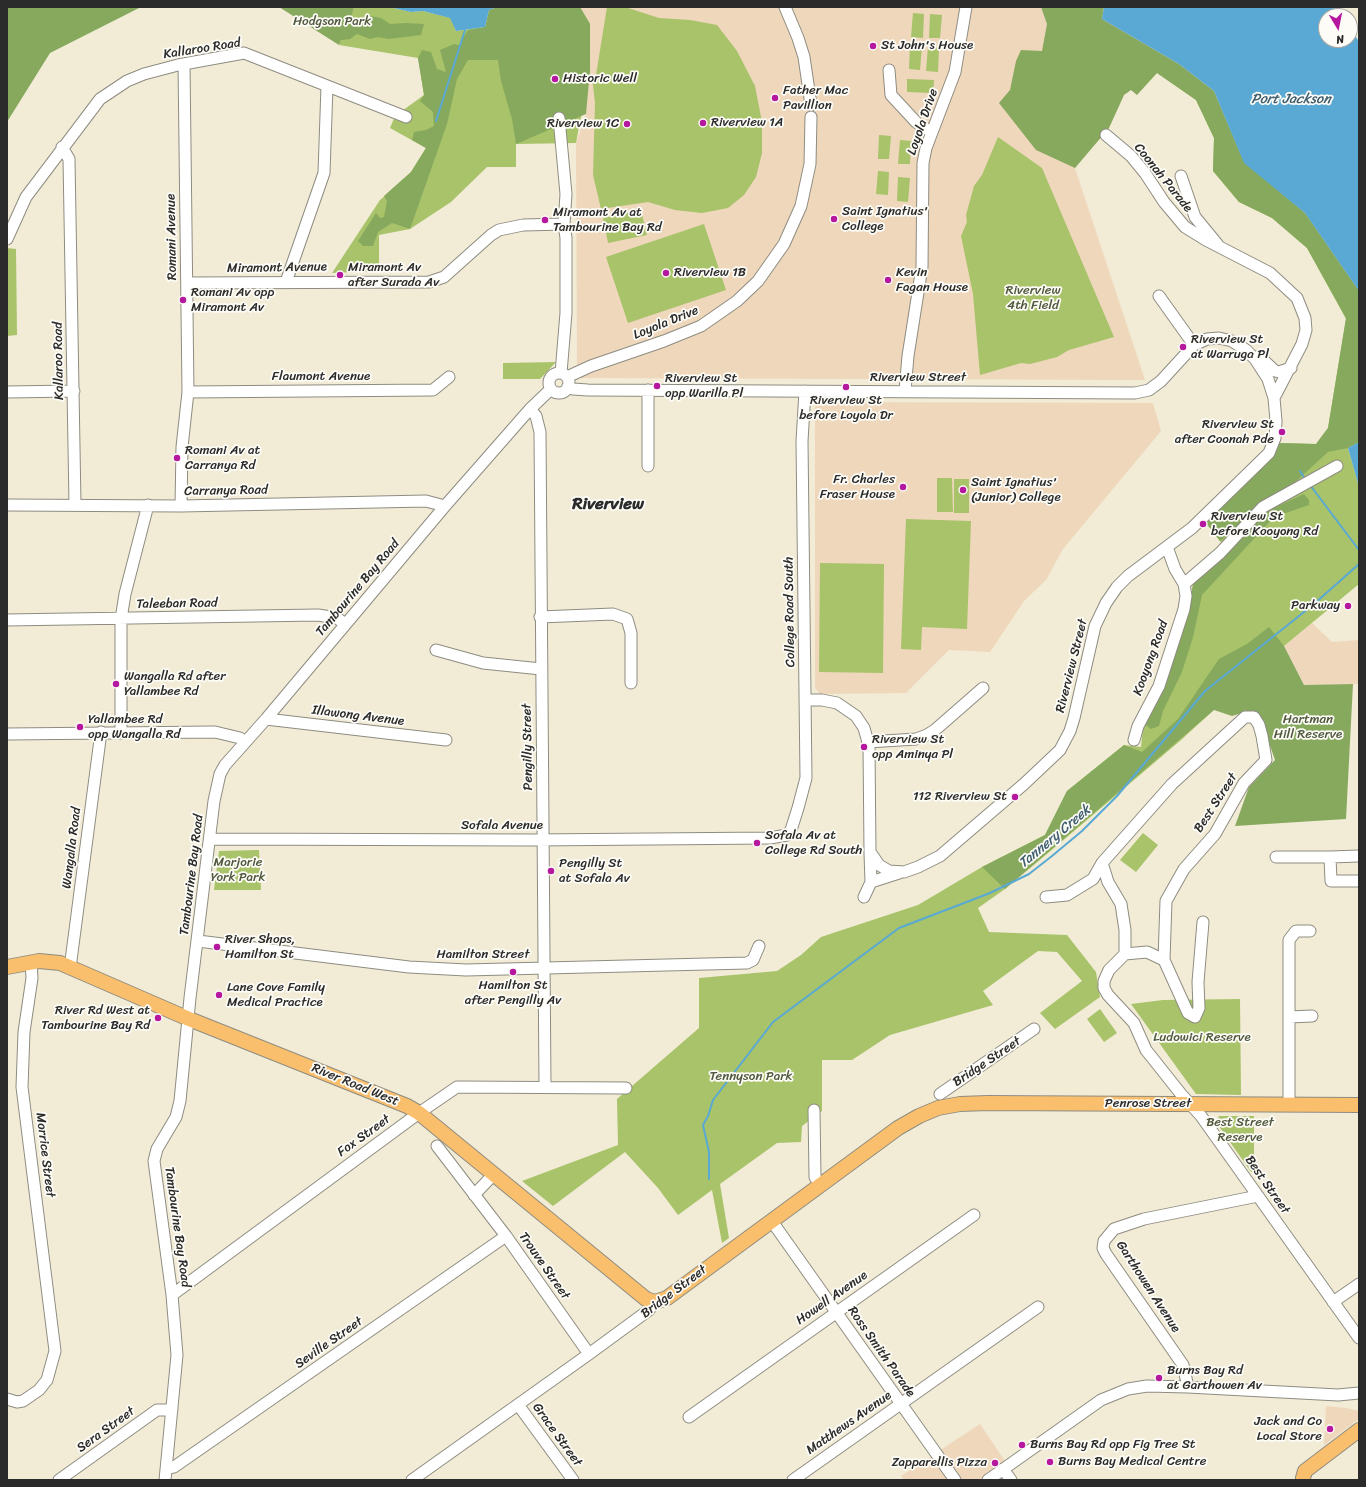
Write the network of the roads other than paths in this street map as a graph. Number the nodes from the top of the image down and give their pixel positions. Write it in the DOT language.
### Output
graph roads {
  1 [pos="785,7"];
  2 [pos="966,7"];
  3 [pos="184,64"];
  4 [pos="889,70"];
  5 [pos="327,86"];
  6 [pos="406,117"];
  7 [pos="560,118"];
  8 [pos="932,131"];
  9 [pos="1106,135"];
  10 [pos="64,144"];
  11 [pos="1181,176"];
  12 [pos="564,224"];
  13 [pos="7,239"];
  14 [pos="1221,248"];
  15 [pos="286,282"];
  16 [pos="187,283"];
  17 [pos="1159,296"];
  18 [pos="1194,345"];
  19 [pos="1246,350"];
  20 [pos="1291,368"];
  21 [pos="449,377"];
  22 [pos="565,379"];
  23 [pos="551,389"];
  24 [pos="648,390"];
  25 [pos="74,391"];
  26 [pos="805,391"];
  27 [pos="905,391"];
  28 [pos="7,392"];
  29 [pos="188,392"];
  30 [pos="1274,398"];
  31 [pos="530,409"];
  32 [pos="648,466"];
  33 [pos="1337,466"];
  34 [pos="75,504"];
  35 [pos="7,505"];
  36 [pos="148,505"];
  37 [pos="181,506"];
  38 [pos="445,506"];
  39 [pos="1167,547"];
  40 [pos="1184,584"];
  41 [pos="540,617"];
  42 [pos="121,619"];
  43 [pos="7,620"];
  44 [pos="346,624"];
  45 [pos="436,650"];
  46 [pos="541,669"];
  47 [pos="631,683"];
  48 [pos="983,688"];
  49 [pos="806,700"];
  50 [pos="266,719"];
  51 [pos="101,732"];
  52 [pos="121,732"];
  53 [pos="7,734"];
  54 [pos="446,740"];
  55 [pos="1134,740"];
  56 [pos="244,742"];
  57 [pos="868,742"];
  58 [pos="791,830"];
  59 [pos="210,839"];
  60 [pos="543,840"];
  61 [pos="870,852"];
  62 [pos="1359,856"];
  63 [pos="1276,857"];
  64 [pos="1330,857"];
  65 [pos="1102,863"];
  66 [pos="904,872"];
  67 [pos="1359,881"];
  68 [pos="871,882"];
  69 [pos="864,897"];
  70 [pos="1046,897"];
  71 [pos="1203,922"];
  72 [pos="1310,931"];
  73 [pos="198,941"];
  74 [pos="759,946"];
  75 [pos="1124,954"];
  76 [pos="1164,960"];
  77 [pos="31,962"];
  78 [pos="7,967"];
  79 [pos="70,968"];
  80 [pos="545,968"];
  81 [pos="1312,1016"];
  82 [pos="1289,1017"];
  83 [pos="189,1019"];
  84 [pos="1034,1029"];
  85 [pos="545,1086"];
  86 [pos="626,1088"];
  87 [pos="940,1094"];
  88 [pos="1190,1104"];
  89 [pos="1289,1104"];
  90 [pos="1359,1105"];
  91 [pos="938,1108"];
  92 [pos="814,1110"];
  93 [pos="419,1113"];
  94 [pos="437,1146"];
  95 [pos="494,1174"];
  96 [pos="820,1185"];
  97 [pos="474,1195"];
  98 [pos="1258,1196"];
  99 [pos="974,1215"];
  100 [pos="771,1220"];
  101 [pos="506,1236"];
  102 [pos="1359,1284"];
  103 [pos="172,1295"];
  104 [pos="656,1302"];
  105 [pos="1333,1302"];
  106 [pos="1038,1307"];
  107 [pos="836,1313"];
  108 [pos="1359,1338"];
  109 [pos="589,1354"];
  110 [pos="1188,1387"];
  111 [pos="1359,1393"];
  112 [pos="1338,1395"];
  113 [pos="7,1399"];
  114 [pos="1359,1401"];
  115 [pos="901,1404"];
  116 [pos="519,1406"];
  117 [pos="172,1410"];
  118 [pos="689,1417"];
  119 [pos="1359,1430"];
  120 [pos="1359,1441"];
  121 [pos="166,1469"];
  122 [pos="1003,1469"];
  123 [pos="1302,1479"];
  124 [pos="59,1480"];
  125 [pos="165,1480"];
  126 [pos="412,1480"];
  127 [pos="573,1480"];
  128 [pos="793,1480"];
  129 [pos="955,1480"];
  130 [pos="988,1480"];
  131 [pos="1011,1480"];
  1 -- 22 [label="street, Loyola Drive"];
  2 -- 8 [label="street, Loyola Drive"];
  3 -- 5 [label="street, Kallaroo Road"];
  3 -- 10 [label="street, Kallaroo Road"];
  3 -- 16 [label="street, Romani Avenue"];
  4 -- 8 [label="street"];
  5 -- 6 [label="street, Kallaroo Road"];
  5 -- 15 [label="street"];
  7 -- 12 [label="street"];
  8 -- 27 [label="street, Loyola Drive"];
  9 -- 14 [label="street, Coonah Parade"];
  10 -- 13 [label="street"];
  10 -- 25 [label="street, Kallaroo Road"];
  11 -- 14 [label="street, Coonah Parade"];
  12 -- 15 [label="street, Miramont Avenue"];
  12 -- 22 [label="street"];
  14 -- 20 [label="street, Coonah Parade"];
  15 -- 16 [label="street, Miramont Avenue"];
  16 -- 29 [label="street, Romani Avenue"];
  17 -- 18 [label="street"];
  18 -- 19 [label="street, Riverview Street"];
  18 -- 27 [label="street, Riverview Street"];
  19 -- 20 [label="street, Riverview Street"];
  19 -- 30 [label="street, Riverview Street"];
  20 -- 30 [label="street, Coonah Parade"];
  21 -- 29 [label="street, Flaumont Avenue"];
  22 -- 23 [label="street"];
  22 -- 23 [label="street"];
  22 -- 24 [label="street, Riverview Street"];
  23 -- 31 [label="street, Tambourine Bay Road"];
  24 -- 26 [label="street, Riverview Street"];
  24 -- 32 [label="street"];
  25 -- 28 [label="street"];
  25 -- 34 [label="street, Kallaroo Road"];
  26 -- 27 [label="street, Riverview Street"];
  26 -- 49 [label="street, College Road South"];
  29 -- 37 [label="street, Romani Avenue"];
  30 -- 39 [label="street, Riverview Street"];
  31 -- 38 [label="street, Tambourine Bay Road"];
  31 -- 41 [label="street, Pengilly Street"];
  33 -- 40 [label="street"];
  34 -- 35 [label="street, Carranya Road"];
  34 -- 36 [label="street, Carranya Road"];
  36 -- 37 [label="street, Carranya Road"];
  36 -- 42 [label="street"];
  37 -- 38 [label="street, Carranya Road"];
  38 -- 44 [label="street, Tambourine Bay Road"];
  39 -- 40 [label="street, Kooyong Road"];
  39 -- 66 [label="street, Riverview Street"];
  40 -- 55 [label="street, Kooyong Road"];
  41 -- 46 [label="street, Pengilly Street"];
  41 -- 47 [label="street"];
  42 -- 43 [label="street, Taleeban Road"];
  42 -- 44 [label="street, Taleeban Road"];
  42 -- 52 [label="street"];
  44 -- 50 [label="street, Tambourine Bay Road"];
  45 -- 46 [label="street"];
  46 -- 60 [label="street, Pengilly Street"];
  48 -- 57 [label="street"];
  49 -- 57 [label="street"];
  49 -- 58 [label="street, College Road South"];
  50 -- 54 [label="street, Illawong Avenue"];
  50 -- 56 [label="street, Tambourine Bay Road"];
  51 -- 52 [label="street"];
  51 -- 53 [label="street"];
  51 -- 79 [label="street, Wangalla Road"];
  52 -- 56 [label="street"];
  56 -- 59 [label="street, Tambourine Bay Road"];
  57 -- 61 [label="street"];
  58 -- 60 [label="street, Sofala Avenue"];
  59 -- 60 [label="street, Sofala Avenue"];
  59 -- 73 [label="street, Tambourine Bay Road"];
  60 -- 80 [label="street, Pengilly Street"];
  61 -- 66 [label="street"];
  61 -- 68 [label="street"];
  62 -- 64 [label="street"];
  63 -- 64 [label="street"];
  64 -- 67 [label="street"];
  65 -- 70 [label="street"];
  65 -- 75 [label="street"];
  65 -- 76 [label="street, Best Street"];
  66 -- 68 [label="street, Riverview Street"];
  68 -- 69 [label="street"];
  71 -- 76 [label="street, Best Street"];
  72 -- 82 [label="street"];
  73 -- 80 [label="street, Hamilton Street"];
  73 -- 83 [label="street, Tambourine Bay Road"];
  74 -- 80 [label="street, Hamilton Street"];
  75 -- 76 [label="street"];
  75 -- 88 [label="street, Best Street"];
  77 -- 78 [label="main road, River Road West"];
  77 -- 79 [label="main road, River Road West"];
  77 -- 113 [label="street, Morrice Street"];
  79 -- 83 [label="main road, River Road West"];
  80 -- 85 [label="street, Pengilly Street"];
  81 -- 82 [label="street"];
  82 -- 89 [label="street"];
  83 -- 93 [label="main road, River Road West"];
  83 -- 103 [label="street, Tambourine Bay Road"];
  84 -- 87 [label="street, Bridge Street"];
  85 -- 86 [label="street, Fox Street"];
  85 -- 93 [label="street, Fox Street"];
  88 -- 89 [label="main road, Penrose Street"];
  88 -- 91 [label="main road, Penrose Street"];
  88 -- 98 [label="street, Best Street"];
  89 -- 90 [label="main road, Penrose Street"];
  91 -- 96 [label="main road, Bridge Street"];
  92 -- 96 [label="street"];
  93 -- 95 [label="main road, River Road West"];
  93 -- 103 [label="street, Fox Street"];
  94 -- 97 [label="street, Trouve Street"];
  95 -- 97 [label="street"];
  95 -- 104 [label="main road, River Road West"];
  96 -- 100 [label="main road, Bridge Street"];
  97 -- 101 [label="street, Trouve Street"];
  98 -- 105 [label="street, Best Street"];
  98 -- 110 [label="street, Garthowen Avenue"];
  99 -- 107 [label="street, Howell Avenue"];
  100 -- 104 [label="main road, Bridge Street"];
  100 -- 107 [label="street, Ross Smith Parade"];
  101 -- 109 [label="street, Trouve Street"];
  101 -- 121 [label="street, Seville Street"];
  102 -- 105 [label="street"];
  103 -- 117 [label="street, Tambourine Bay Road"];
  104 -- 109 [label="street, Bridge Street"];
  105 -- 108 [label="street, Best Street"];
  106 -- 115 [label="street, Matthews Avenue"];
  107 -- 115 [label="street, Ross Smith Parade"];
  107 -- 118 [label="street, Howell Avenue"];
  109 -- 116 [label="street, Bridge Street"];
  110 -- 112 [label="street"];
  110 -- 122 [label="street"];
  111 -- 112 [label="street"];
  112 -- 114 [label="street"];
  115 -- 128 [label="street, Matthews Avenue"];
  115 -- 129 [label="street, Ross Smith Parade"];
  116 -- 126 [label="street, Bridge Street"];
  116 -- 127 [label="street, Grace Street"];
  117 -- 121 [label="street, Tambourine Bay Road"];
  117 -- 124 [label="street, Sera Street"];
  119 -- 123 [label="main road"];
  120 -- 123 [label="main road"];
  121 -- 125 [label="street, Tambourine Bay Road"];
  122 -- 130 [label="street"];
  122 -- 131 [label="street"];
}
